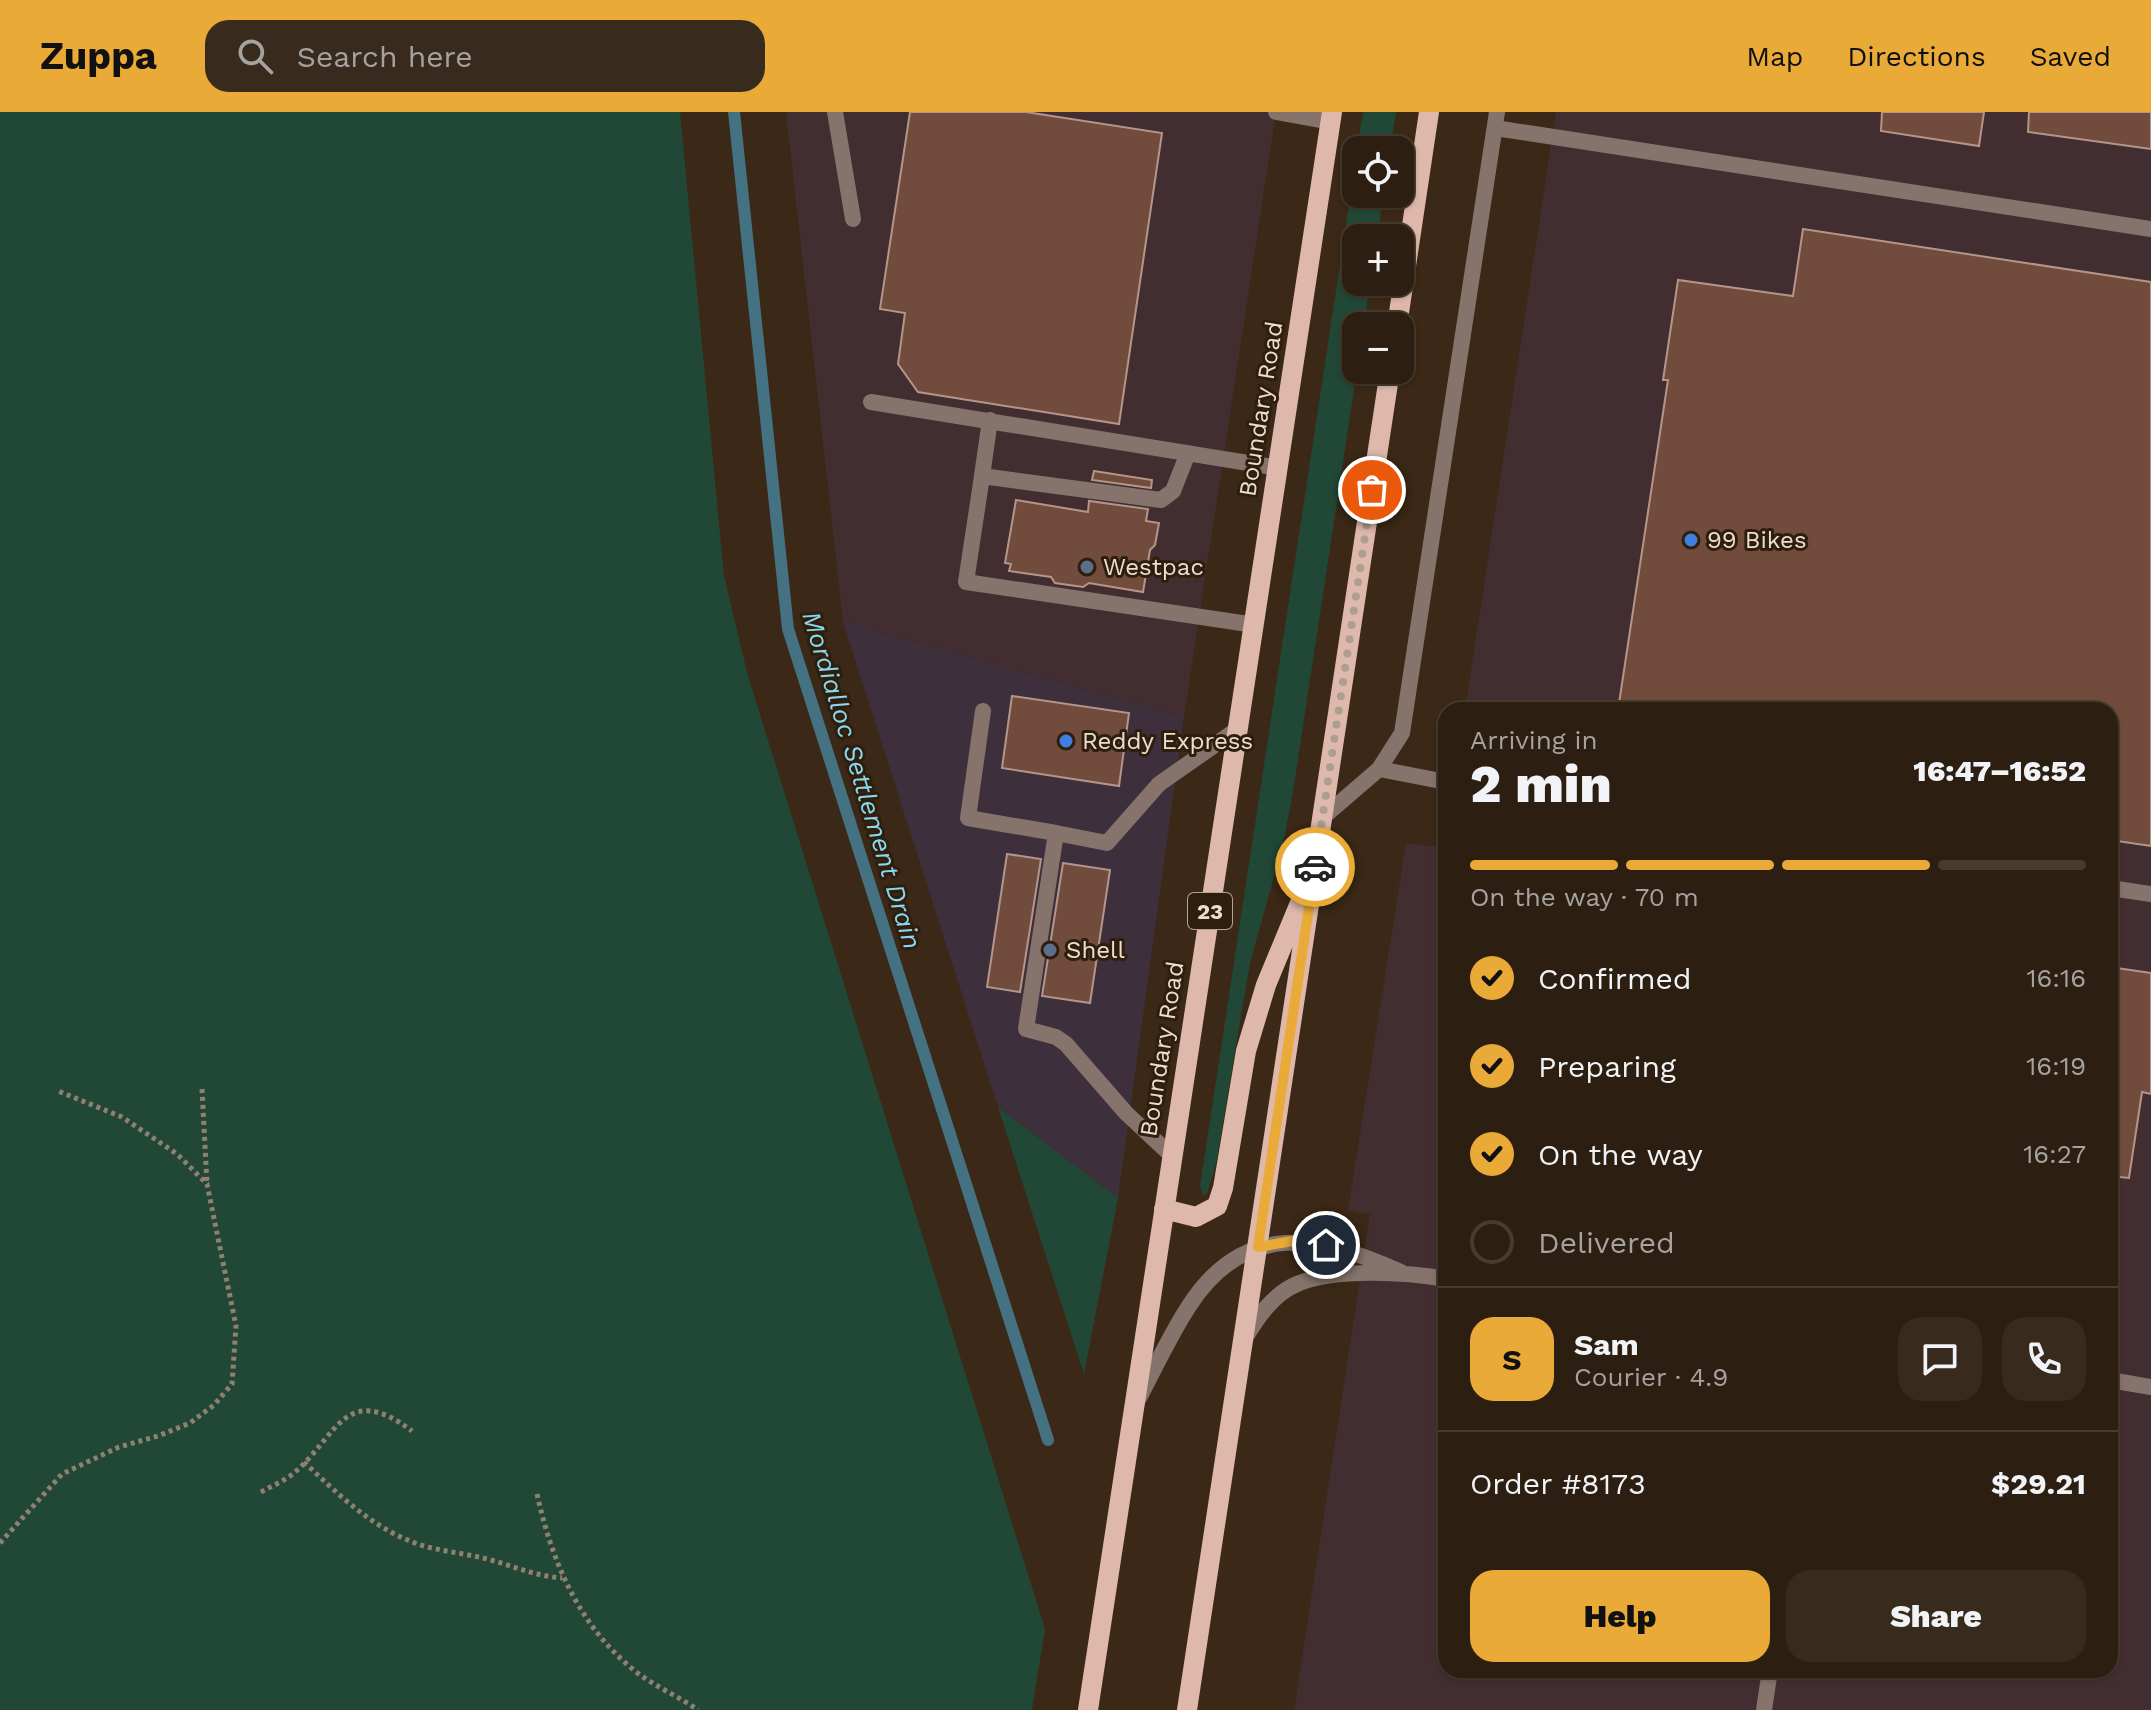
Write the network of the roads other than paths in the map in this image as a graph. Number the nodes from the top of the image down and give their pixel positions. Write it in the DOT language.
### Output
graph roads {
  1 [pos="835,112"];
  2 [pos="1276,112"];
  3 [pos="1429,112"];
  4 [pos="1332,117"];
  5 [pos="1496,120"];
  6 [pos="853,219"];
  7 [pos="2151,229"];
  8 [pos="1399,312"];
  9 [pos="1388,384"];
  10 [pos="871,402"];
  11 [pos="990,420"];
  12 [pos="1188,453"];
  13 [pos="1279,468"];
  14 [pos="982,476"];
  15 [pos="1255,625"];
  16 [pos="983,711"];
  17 [pos="1239,728"];
  18 [pos="1379,769"];
  19 [pos="1438,780"];
  20 [pos="1321,819"];
  21 [pos="1056,833"];
  22 [pos="1314,869"];
  23 [pos="2118,889"];
  24 [pos="2151,894"];
  25 [pos="1172,1156"];
  26 [pos="1164,1209"];
  27 [pos="1258,1247"];
  28 [pos="1401,1272"];
  29 [pos="1438,1278"];
  30 [pos="1245,1339"];
  31 [pos="2118,1381"];
  32 [pos="2151,1387"];
  33 [pos="1134,1407"];
  34 [pos="1769,1678"];
  35 [pos="1088,1710"];
  36 [pos="1187,1710"];
  37 [pos="1764,1710"];
  1 -- 6 [label="street"];
  2 -- 4 [label="street"];
  3 -- 8 [label="main road"];
  4 -- 13 [label="main road, Boundary Road / 23"];
  5 -- 7 [label="street"];
  5 -- 18 [label="street"];
  9 -- 20 [label="main road"];
  10 -- 11 [label="street"];
  11 -- 12 [label="street"];
  11 -- 14 [label="street"];
  12 -- 13 [label="street"];
  12 -- 14 [label="street"];
  13 -- 15 [label="main road, Boundary Road / 23"];
  14 -- 15 [label="street"];
  15 -- 17 [label="main road, Boundary Road / 23"];
  16 -- 21 [label="street"];
  17 -- 21 [label="street"];
  17 -- 25 [label="main road, Boundary Road / 23"];
  18 -- 19 [label="street"];
  18 -- 20 [label="street"];
  20 -- 22 [label="main road"];
  21 -- 25 [label="street"];
  22 -- 26 [label="main road"];
  22 -- 27 [label="main road"];
  23 -- 24 [label="street"];
  25 -- 26 [label="main road, Boundary Road / 23"];
  26 -- 33 [label="main road, Boundary Road / 23"];
  27 -- 28 [label="street"];
  27 -- 30 [label="main road"];
  27 -- 33 [label="street"];
  28 -- 29 [label="street"];
  28 -- 30 [label="street"];
  30 -- 36 [label="main road"];
  31 -- 32 [label="street"];
  33 -- 35 [label="main road, Boundary Road / 23"];
  34 -- 37 [label="street"];
}
